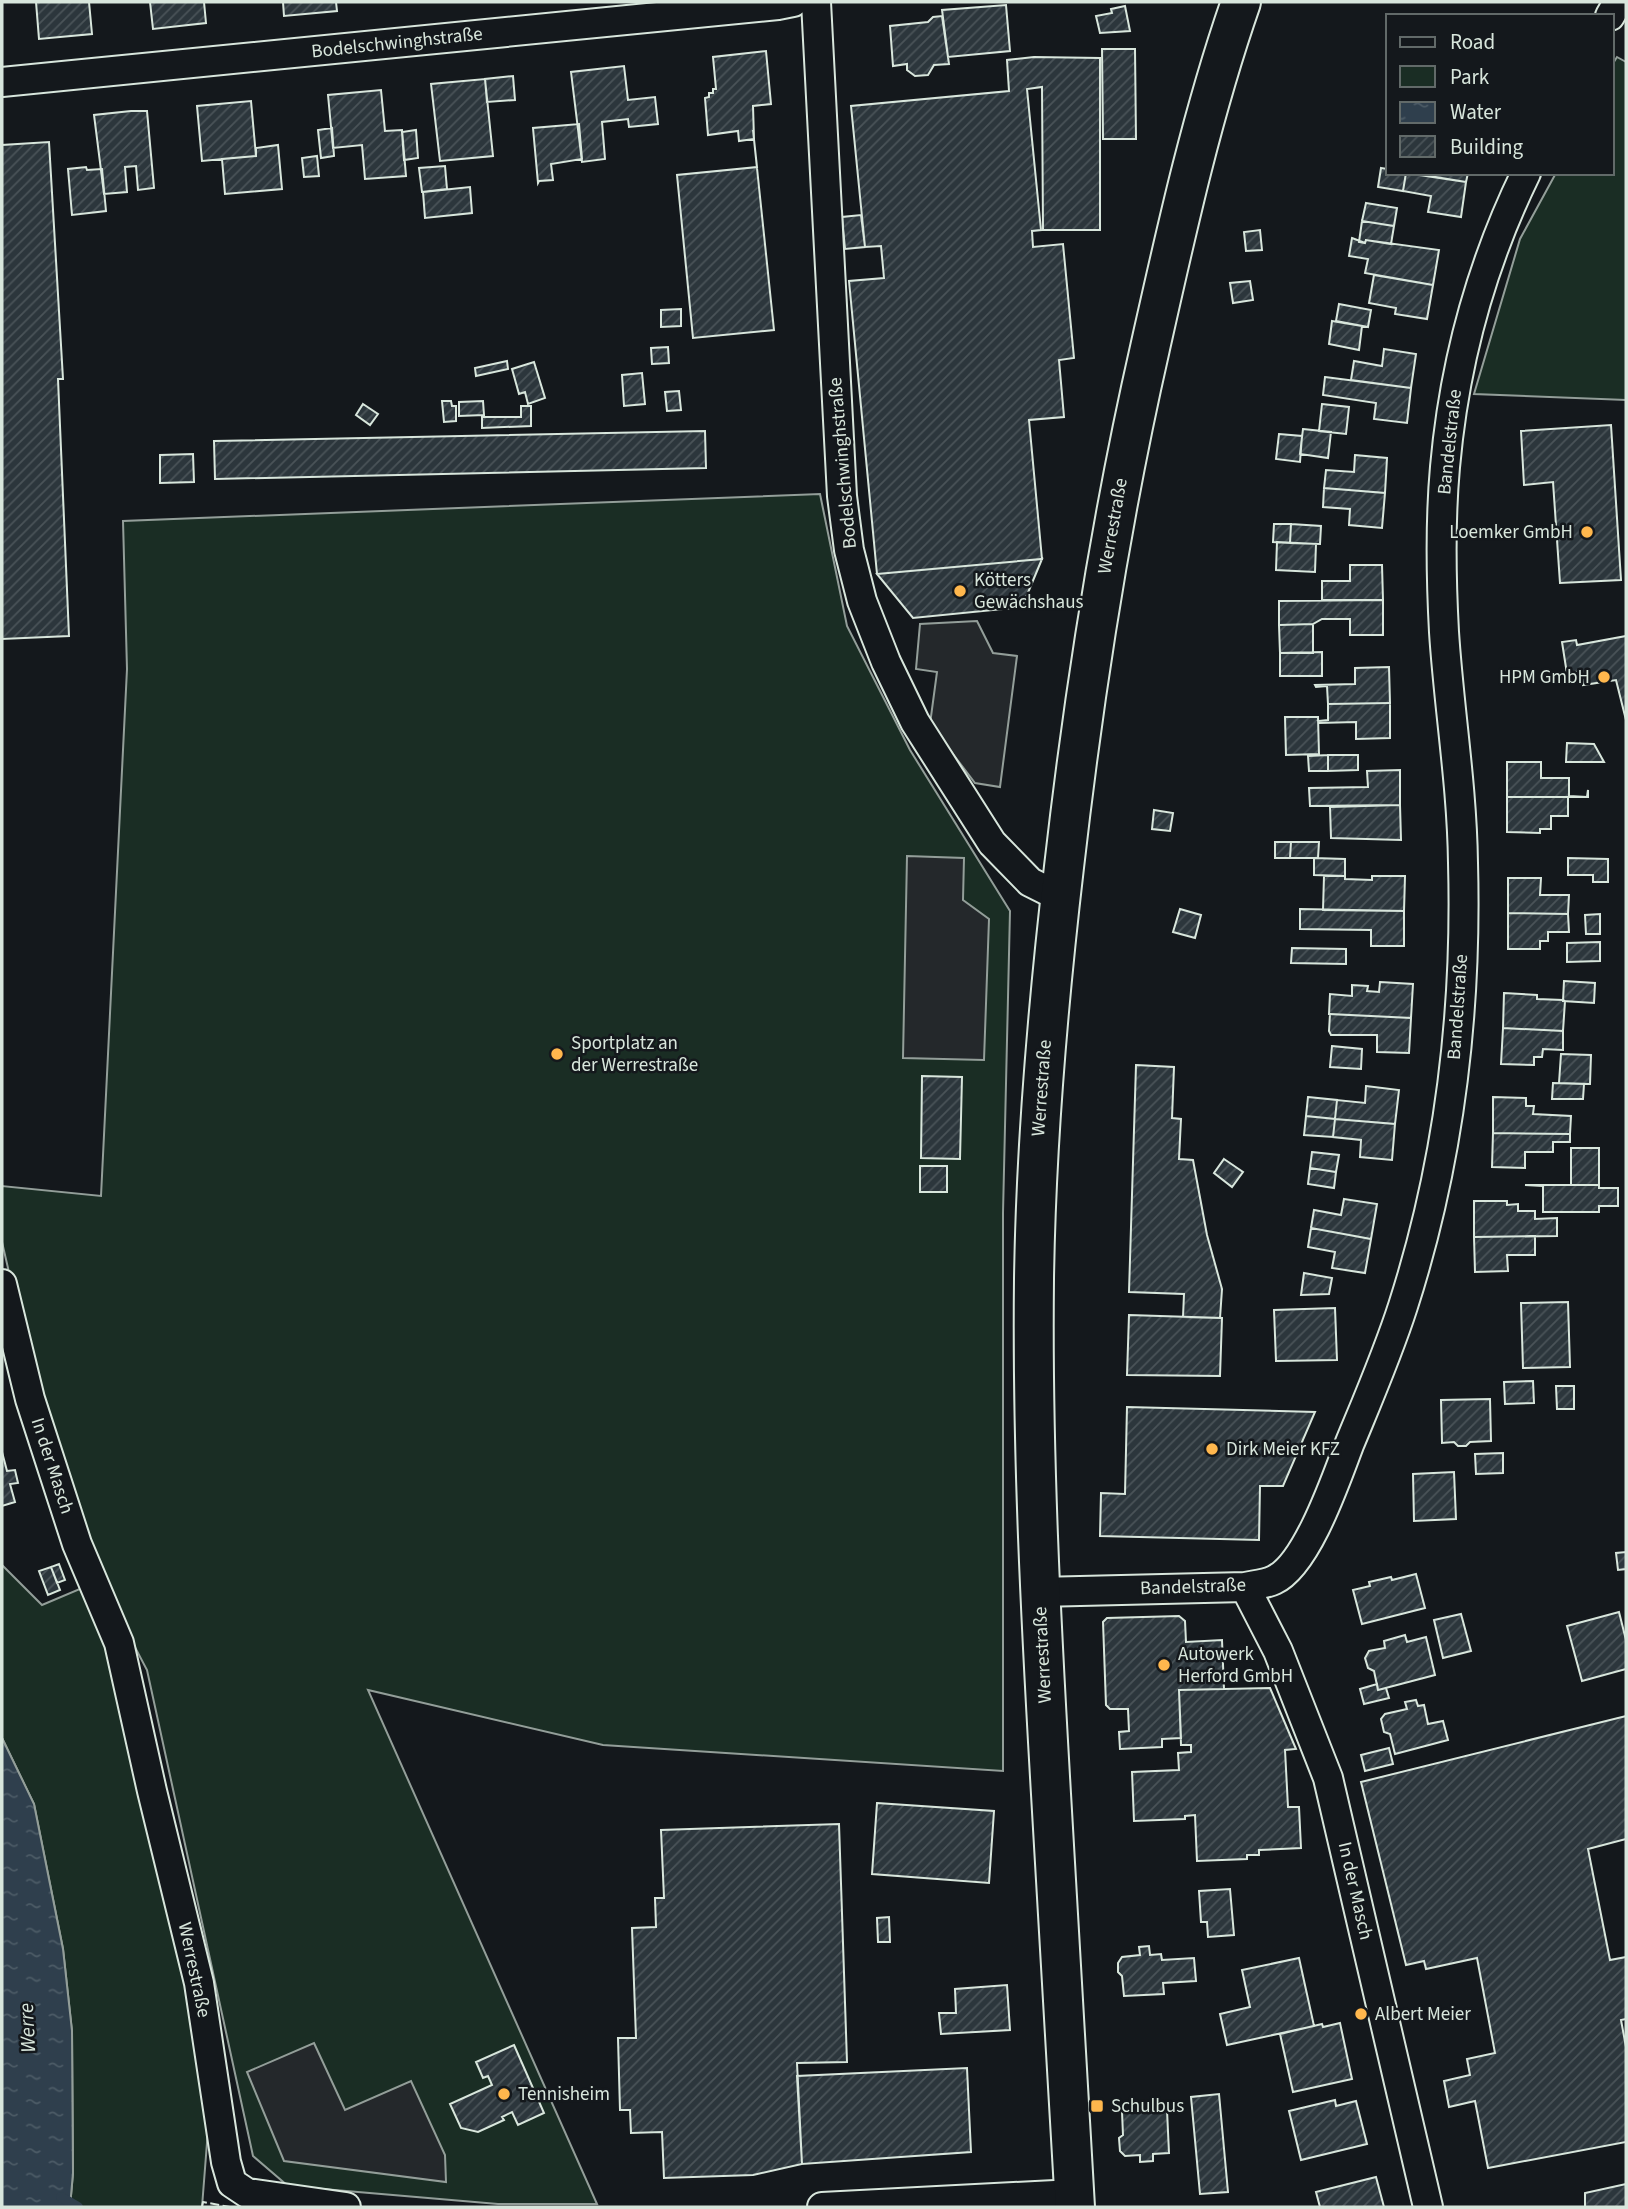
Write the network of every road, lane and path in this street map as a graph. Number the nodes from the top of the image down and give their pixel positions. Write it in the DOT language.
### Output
graph roads {
  1 [pos="793,2"];
  2 [pos="816,2"];
  3 [pos="1241,2"];
  4 [pos="2,82"];
  5 [pos="1524,175"];
  6 [pos="1060,897"];
  7 [pos="2,1284"];
  8 [pos="1245,1587"];
  9 [pos="1039,1592"];
  10 [pos="119,1643"];
  11 [pos="1074,2201"];
  12 [pos="346,2207"];
  13 [pos="822,2207"];
  14 [pos="1428,2207"];
  1 -- 4 [label="street, Bodelschwinghstraße"];
  2 -- 6 [label="street, Bodelschwinghstraße"];
  3 -- 6 [label="main road, Werrestraße"];
  5 -- 8 [label="street, Bandelstraße"];
  6 -- 9 [label="main road, Werrestraße"];
  7 -- 10 [label="street, In der Masch"];
  8 -- 9 [label="street, Bandelstraße"];
  8 -- 14 [label="street, In der Masch"];
  9 -- 11 [label="main road, Werrestraße"];
  10 -- 12 [label="street, Werrestraße"];
  11 -- 13 [label="street, Werrestraße"];
}
